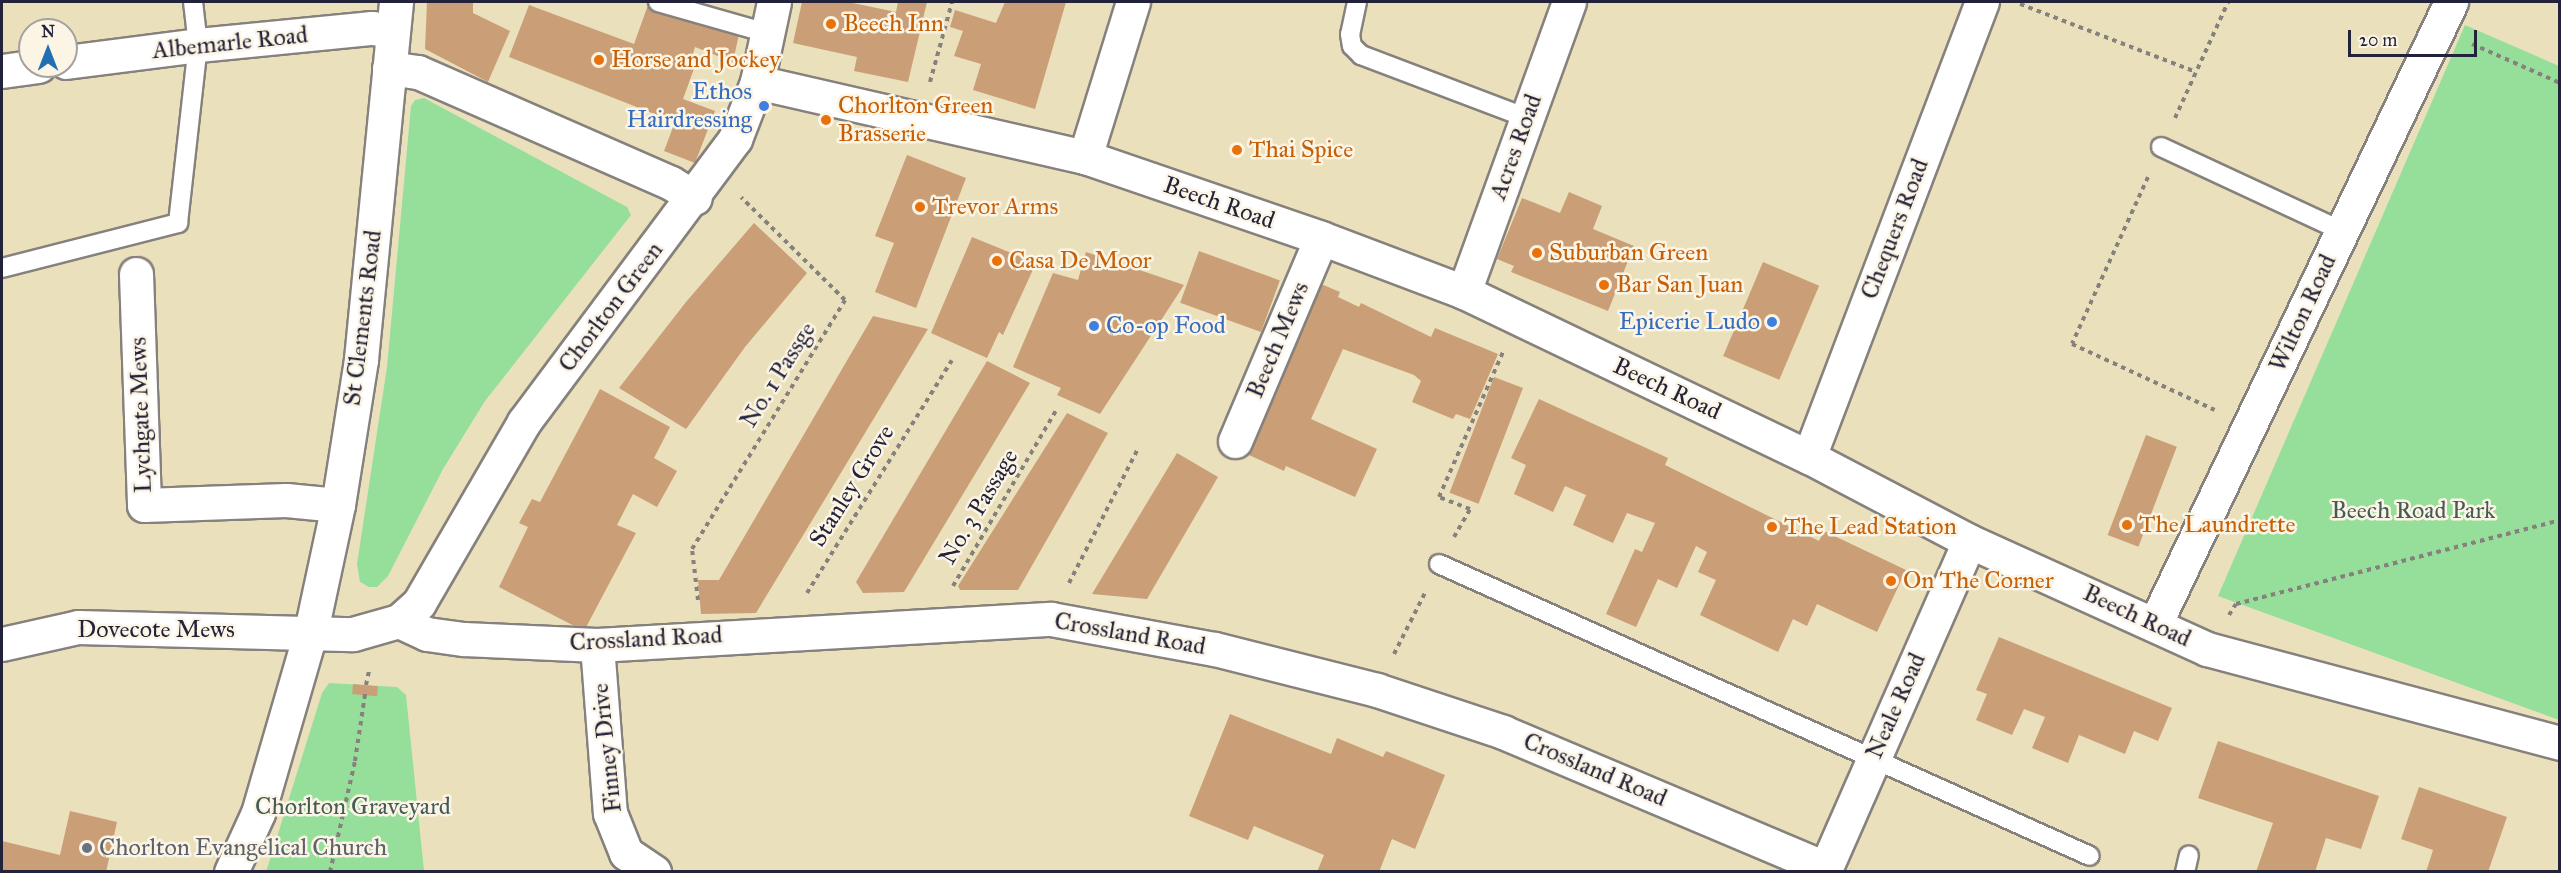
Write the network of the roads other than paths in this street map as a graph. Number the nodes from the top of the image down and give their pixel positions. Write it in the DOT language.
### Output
graph roads {
  1 [pos="193,2"];
  2 [pos="658,2"];
  3 [pos="1133,2"];
  4 [pos="1357,2"];
  5 [pos="1569,2"];
  6 [pos="1982,2"];
  7 [pos="395,16"];
  8 [pos="2444,16"];
  9 [pos="771,17"];
  10 [pos="198,45"];
  11 [pos="78,60"];
  12 [pos="389,68"];
  13 [pos="18,69"];
  14 [pos="2,71"];
  15 [pos="757,82"];
  16 [pos="1527,118"];
  17 [pos="2161,147"];
  18 [pos="1085,157"];
  19 [pos="694,198"];
  20 [pos="2342,231"];
  21 [pos="1321,238"];
  22 [pos="2,268"];
  23 [pos="136,274"];
  24 [pos="1464,292"];
  25 [pos="1235,441"];
  26 [pos="1809,457"];
  27 [pos="338,505"];
  28 [pos="1969,541"];
  29 [pos="1439,564"];
  30 [pos="399,621"];
  31 [pos="2155,624"];
  32 [pos="311,631"];
  33 [pos="2,644"];
  34 [pos="597,645"];
  35 [pos="2559,743"];
  36 [pos="1874,757"];
  37 [pos="2090,856"];
  38 [pos="1824,869"];
  39 [pos="231,872"];
  40 [pos="654,872"];
  1 -- 10 [label="lane"];
  2 -- 9 [label="lane"];
  3 -- 18 [label="street"];
  4 -- 16 [label="lane"];
  5 -- 16 [label="street, Acres Road"];
  6 -- 26 [label="street, Chequers Road"];
  7 -- 10 [label="street, Albemarle Road"];
  7 -- 12 [label="street, St Clements Road"];
  8 -- 20 [label="street, Wilton Road"];
  9 -- 15 [label="street, Chorlton Green"];
  10 -- 11 [label="street, Albemarle Road"];
  10 -- 22 [label="lane"];
  12 -- 19 [label="street"];
  12 -- 27 [label="street, St Clements Road"];
  13 -- 14 [label="street"];
  15 -- 18 [label="street, Beech Road"];
  15 -- 19 [label="street, Chorlton Green"];
  16 -- 24 [label="street, Acres Road"];
  17 -- 20 [label="lane"];
  18 -- 21 [label="street, Beech Road"];
  19 -- 30 [label="street, Chorlton Green"];
  20 -- 31 [label="street, Wilton Road"];
  21 -- 24 [label="street, Beech Road"];
  21 -- 25 [label="street, Beech Mews"];
  23 -- 27 [label="street, Lychgate Mews"];
  24 -- 26 [label="street, Beech Road"];
  26 -- 28 [label="street, Beech Road"];
  27 -- 32 [label="street, St Clements Road"];
  28 -- 31 [label="street, Beech Road"];
  28 -- 36 [label="street, Neale Road"];
  29 -- 36 [label="lane"];
  30 -- 32 [label="street, Chorlton Green"];
  30 -- 34 [label="street, Crossland Road"];
  31 -- 35 [label="street, Beech Road"];
  32 -- 33 [label="street, Dovecote Mews"];
  32 -- 39 [label="street, St Clements Road"];
  34 -- 38 [label="street, Crossland Road"];
  34 -- 40 [label="street, Finney Drive"];
  36 -- 37 [label="lane"];
  36 -- 38 [label="street, Neale Road"];
}
